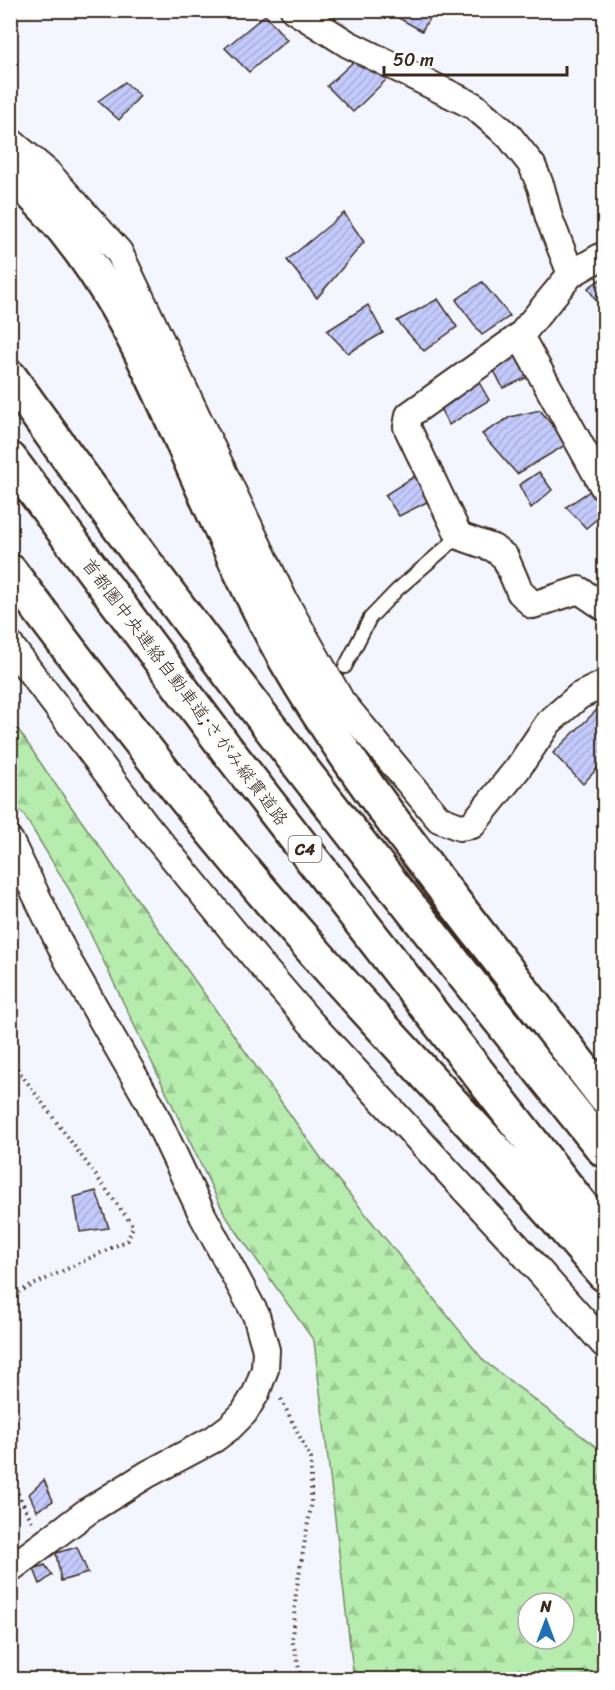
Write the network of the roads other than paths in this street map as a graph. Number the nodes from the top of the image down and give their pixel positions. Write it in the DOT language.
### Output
graph roads {
  1 [pos="294,10"];
  2 [pos="10,141"];
  3 [pos="10,173"];
  4 [pos="604,255"];
  5 [pos="571,274"];
  6 [pos="520,336"];
  7 [pos="10,377"];
  8 [pos="10,459"];
  9 [pos="604,488"];
  10 [pos="459,536"];
  11 [pos="10,571"];
  12 [pos="604,607"];
  13 [pos="10,645"];
  14 [pos="345,667"];
  15 [pos="604,684"];
  16 [pos="10,841"];
  17 [pos="604,1096"];
  18 [pos="604,1150"];
  19 [pos="604,1235"];
  20 [pos="604,1274"];
  21 [pos="604,1344"];
  22 [pos="10,1569"];
  1 -- 5 [label="street"];
  2 -- 15 [label="street"];
  3 -- 17 [label="highway"];
  4 -- 5 [label="street"];
  5 -- 6 [label="street"];
  6 -- 9 [label="street"];
  6 -- 10 [label="street"];
  7 -- 18 [label="highway, C4"];
  8 -- 19 [label="highway, 首都圏中央連絡自動車道;さがみ縦貫道路 / C4"];
  10 -- 12 [label="street"];
  10 -- 14 [label="lane"];
  11 -- 20 [label="highway"];
  13 -- 21 [label="street"];
  16 -- 22 [label="street"];
}
